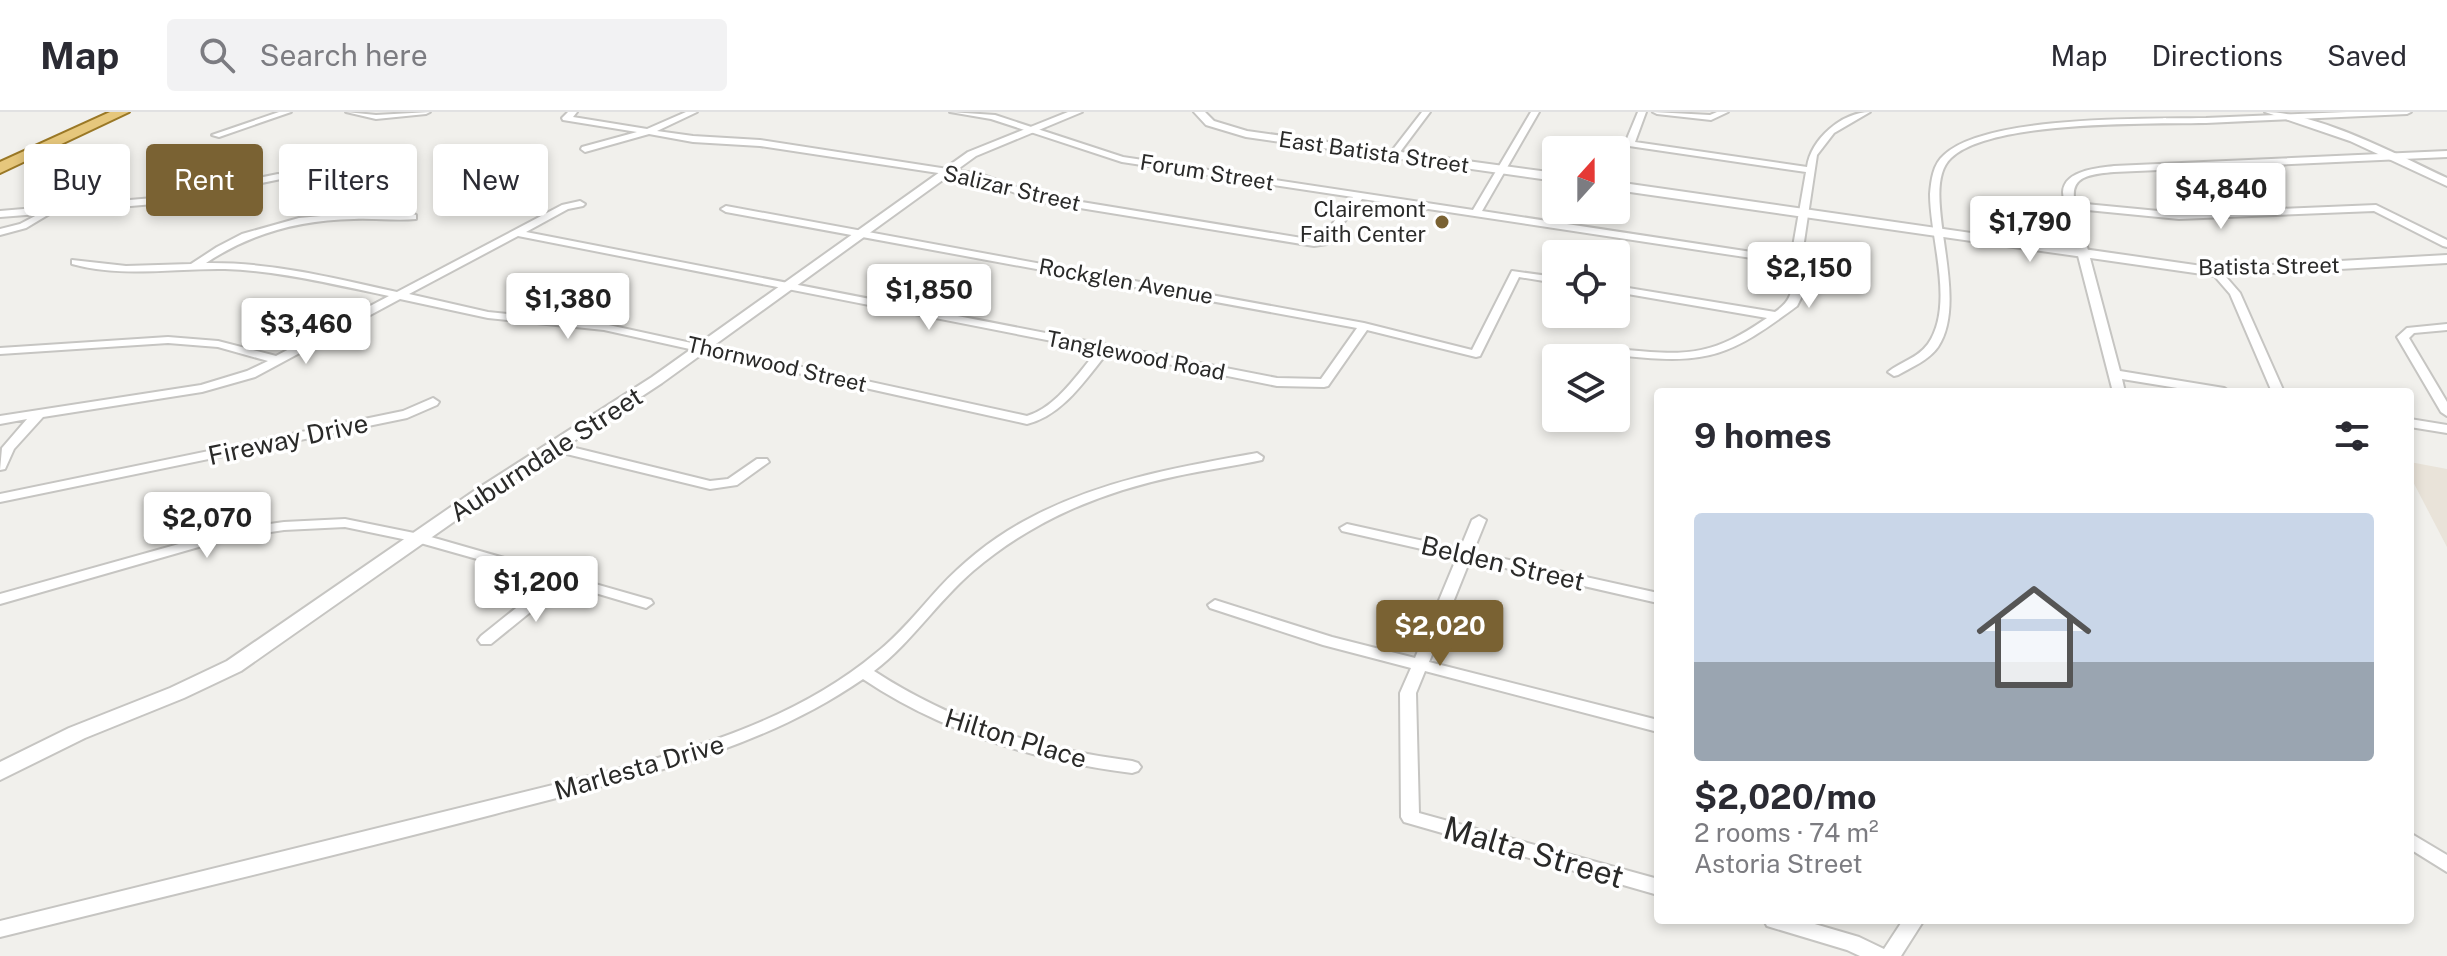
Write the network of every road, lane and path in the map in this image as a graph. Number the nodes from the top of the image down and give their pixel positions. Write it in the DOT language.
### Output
graph roads {
  1 [pos="104,112"];
  2 [pos="122,112"];
  3 [pos="287,112"];
  4 [pos="350,112"];
  5 [pos="426,112"];
  6 [pos="573,112"];
  7 [pos="693,112"];
  8 [pos="954,112"];
  9 [pos="1077,112"];
  10 [pos="1199,112"];
  11 [pos="1426,112"];
  12 [pos="1535,112"];
  13 [pos="1642,112"];
  14 [pos="1657,112"];
  15 [pos="1724,112"];
  16 [pos="1866,112"];
  17 [pos="2270,112"];
  18 [pos="2407,112"];
  19 [pos="2286,117"];
  20 [pos="1031,130"];
  21 [pos="647,132"];
  22 [pos="216,135"];
  23 [pos="585,149"];
  24 [pos="1394,154"];
  25 [pos="2447,154"];
  26 [pos="2393,157"];
  27 [pos="0,158"];
  28 [pos="0,168"];
  29 [pos="1501,169"];
  30 [pos="1809,170"];
  31 [pos="947,172"];
  32 [pos="1542,175"];
  33 [pos="278,177"];
  34 [pos="2447,182"];
  35 [pos="1630,188"];
  36 [pos="1360,195"];
  37 [pos="130,203"];
  38 [pos="580,204"];
  39 [pos="2070,205"];
  40 [pos="726,209"];
  41 [pos="24,212"];
  42 [pos="1476,213"];
  43 [pos="1803,213"];
  44 [pos="0,214"];
  45 [pos="40,216"];
  46 [pos="413,217"];
  47 [pos="0,232"];
  48 [pos="1939,232"];
  49 [pos="517,233"];
  50 [pos="864,233"];
  51 [pos="2447,244"];
  52 [pos="2083,253"];
  53 [pos="2447,259"];
  54 [pos="76,262"];
  55 [pos="1796,262"];
  56 [pos="194,267"];
  57 [pos="2216,272"];
  58 [pos="1542,278"];
  59 [pos="789,287"];
  60 [pos="1630,291"];
  61 [pos="401,296"];
  62 [pos="1777,316"];
  63 [pos="1364,326"];
  64 [pos="2447,327"];
  65 [pos="703,347"];
  66 [pos="1105,349"];
  67 [pos="0,351"];
  68 [pos="1630,353"];
  69 [pos="279,360"];
  70 [pos="1894,372"];
  71 [pos="2114,374"];
  72 [pos="2118,388"];
  73 [pos="2200,388"];
  74 [pos="2276,388"];
  75 [pos="433,402"];
  76 [pos="2447,412"];
  77 [pos="37,416"];
  78 [pos="0,420"];
  79 [pos="2414,424"];
  80 [pos="2447,429"];
  81 [pos="555,447"];
  82 [pos="1257,457"];
  83 [pos="762,462"];
  84 [pos="0,466"];
  85 [pos="0,498"];
  86 [pos="1479,520"];
  87 [pos="1347,528"];
  88 [pos="419,538"];
  89 [pos="1465,555"];
  90 [pos="562,579"];
  91 [pos="1654,597"];
  92 [pos="0,599"];
  93 [pos="646,603"];
  94 [pos="1215,605"];
  95 [pos="486,640"];
  96 [pos="1420,665"];
  97 [pos="862,671"];
  98 [pos="1654,725"];
  99 [pos="1132,767"];
  100 [pos="0,772"];
  101 [pos="2414,843"];
  102 [pos="2447,865"];
  103 [pos="1654,886"];
  104 [pos="1788,924"];
  105 [pos="1911,924"];
  106 [pos="0,929"];
  107 [pos="1879,956"];
  108 [pos="1890,956"];
  1 -- 27 [label="main road"];
  2 -- 28 [label="main road"];
  3 -- 22 [label="street"];
  4 -- 5 [label="street"];
  6 -- 21 [label="street, Salizar Street"];
  7 -- 21 [label="street"];
  8 -- 20 [label="street, Forum Street"];
  9 -- 20 [label="street, Auburndale Street"];
  10 -- 24 [label="street, East Batista Street"];
  11 -- 24 [label="street"];
  12 -- 29 [label="street"];
  13 -- 30 [label="street"];
  14 -- 15 [label="street"];
  16 -- 30 [label="street"];
  17 -- 19 [label="street"];
  18 -- 19 [label="street"];
  19 -- 26 [label="street"];
  19 -- 48 [label="street"];
  20 -- 31 [label="street, Auburndale Street"];
  20 -- 36 [label="street, Forum Street"];
  21 -- 23 [label="street"];
  21 -- 31 [label="street, Salizar Street"];
  24 -- 29 [label="street, East Batista Street"];
  25 -- 26 [label="street"];
  26 -- 34 [label="street"];
  26 -- 39 [label="street"];
  29 -- 32 [label="street"];
  29 -- 42 [label="street"];
  30 -- 43 [label="street"];
  31 -- 36 [label="street, Salizar Street"];
  31 -- 50 [label="street, Auburndale Street"];
  33 -- 37 [label="street"];
  35 -- 43 [label="street, Batista Street"];
  36 -- 42 [label="street, Forum Street"];
  38 -- 49 [label="street"];
  39 -- 51 [label="street"];
  39 -- 52 [label="street"];
  40 -- 50 [label="street, Rockglen Avenue"];
  41 -- 44 [label="street"];
  42 -- 55 [label="street, Forum Street"];
  43 -- 48 [label="street, Batista Street"];
  43 -- 55 [label="street"];
  45 -- 47 [label="street"];
  46 -- 56 [label="street"];
  48 -- 52 [label="street, Batista Street"];
  48 -- 70 [label="street"];
  49 -- 59 [label="street, Tanglewood Road"];
  49 -- 61 [label="street"];
  50 -- 59 [label="street, Auburndale Street"];
  50 -- 63 [label="street, Rockglen Avenue"];
  52 -- 57 [label="street, Batista Street"];
  52 -- 71 [label="street"];
  53 -- 57 [label="street, Batista Street"];
  54 -- 56 [label="street, Thornwood Street"];
  55 -- 62 [label="street"];
  56 -- 61 [label="street, Thornwood Street"];
  57 -- 74 [label="street"];
  58 -- 63 [label="street, Rockglen Avenue"];
  59 -- 65 [label="street, Auburndale Street"];
  59 -- 66 [label="street, Tanglewood Road"];
  60 -- 62 [label="street"];
  61 -- 65 [label="street, Thornwood Street"];
  61 -- 69 [label="street"];
  62 -- 68 [label="street"];
  63 -- 66 [label="street, Tanglewood Road"];
  64 -- 76 [label="street"];
  65 -- 66 [label="street, Thornwood Street"];
  65 -- 81 [label="street, Auburndale Street"];
  67 -- 69 [label="street"];
  69 -- 77 [label="street"];
  71 -- 72 [label="street"];
  71 -- 73 [label="street"];
  75 -- 85 [label="street, Fireway Drive"];
  77 -- 78 [label="street"];
  77 -- 84 [label="street"];
  79 -- 80 [label="street"];
  81 -- 83 [label="street"];
  81 -- 88 [label="street, Auburndale Street"];
  82 -- 97 [label="street, Marlesta Drive"];
  86 -- 89 [label="street"];
  87 -- 89 [label="street, Belden Street"];
  88 -- 90 [label="street"];
  88 -- 92 [label="street"];
  88 -- 100 [label="street, Auburndale Street"];
  89 -- 91 [label="street, Belden Street"];
  89 -- 96 [label="street"];
  90 -- 93 [label="street"];
  90 -- 95 [label="street"];
  94 -- 96 [label="street"];
  96 -- 98 [label="street"];
  96 -- 103 [label="street, Malta Street"];
  97 -- 99 [label="street, Hilton Place"];
  97 -- 106 [label="street, Marlesta Drive"];
  101 -- 102 [label="street"];
  104 -- 107 [label="street"];
  105 -- 108 [label="street"];
}
